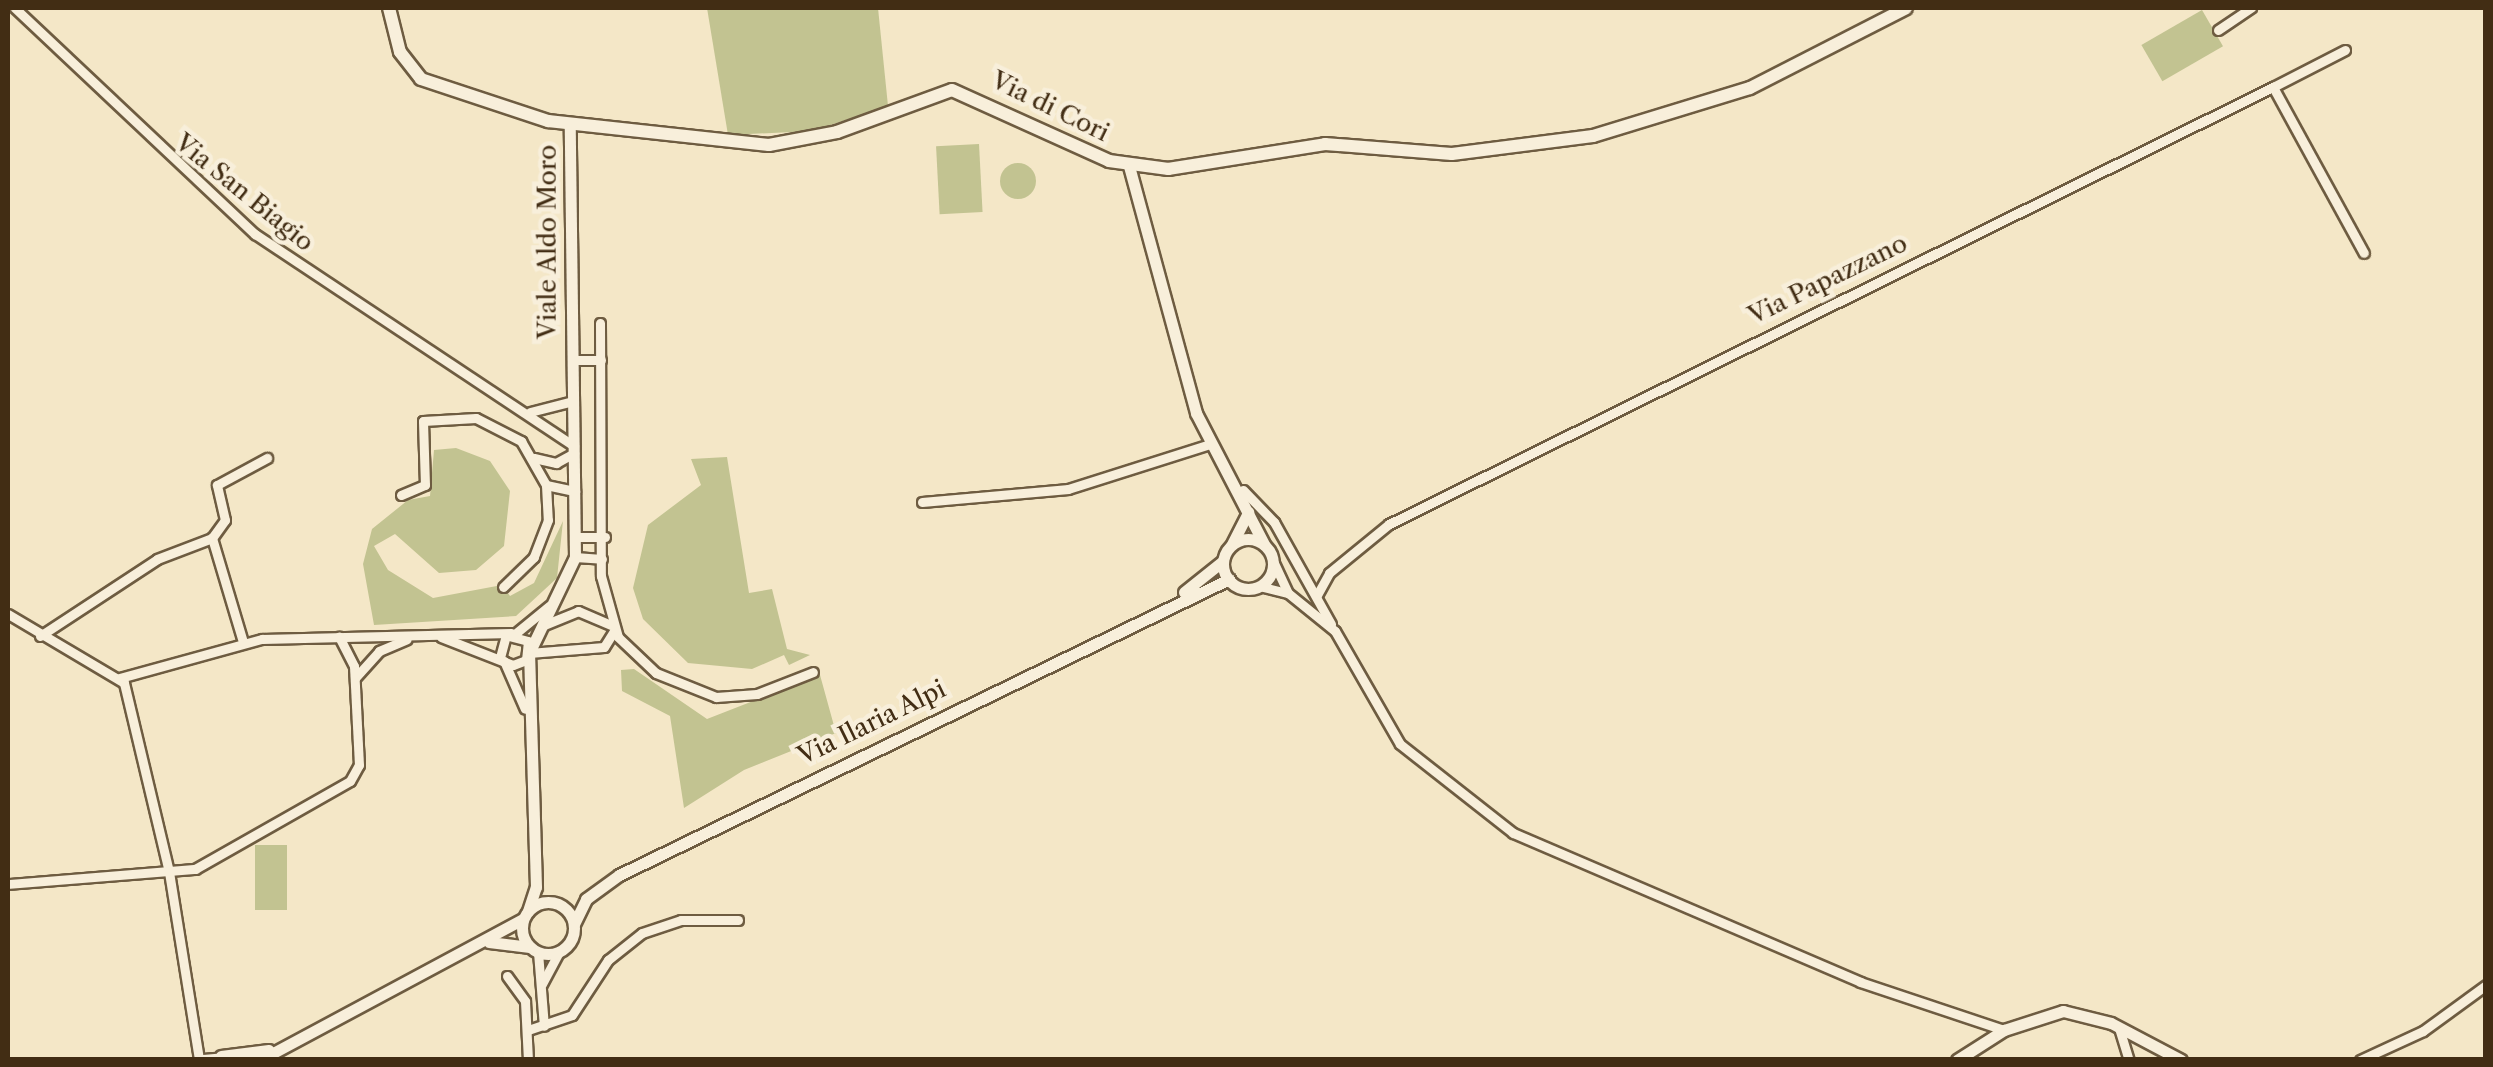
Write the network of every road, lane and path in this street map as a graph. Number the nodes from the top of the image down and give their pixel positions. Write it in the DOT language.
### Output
graph roads {
  1 [pos="15,8"];
  2 [pos="389,8"];
  3 [pos="1906,8"];
  4 [pos="2251,8"];
  5 [pos="2218,30"];
  6 [pos="2345,50"];
  7 [pos="2273,87"];
  8 [pos="570,124"];
  9 [pos="1129,166"];
  10 [pos="2364,254"];
  11 [pos="600,323"];
  12 [pos="572,360"];
  13 [pos="601,360"];
  14 [pos="573,401"];
  15 [pos="524,411"];
  16 [pos="1210,444"];
  17 [pos="574,450"];
  18 [pos="267,458"];
  19 [pos="534,458"];
  20 [pos="546,485"];
  21 [pos="1243,490"];
  22 [pos="575,492"];
  23 [pos="401,495"];
  24 [pos="922,502"];
  25 [pos="1248,512"];
  26 [pos="576,537"];
  27 [pos="605,537"];
  28 [pos="212,538"];
  29 [pos="1264,544"];
  30 [pos="1231,546"];
  31 [pos="576,558"];
  32 [pos="602,559"];
  33 [pos="1273,561"];
  34 [pos="1224,562"];
  35 [pos="1228,579"];
  36 [pos="1259,586"];
  37 [pos="503,588"];
  38 [pos="1288,593"];
  39 [pos="1317,595"];
  40 [pos="1173,600"];
  41 [pos="554,602"];
  42 [pos="8,614"];
  43 [pos="543,624"];
  44 [pos="614,629"];
  45 [pos="1334,630"];
  46 [pos="514,633"];
  47 [pos="419,635"];
  48 [pos="434,635"];
  49 [pos="40,636"];
  50 [pos="338,637"];
  51 [pos="243,642"];
  52 [pos="529,653"];
  53 [pos="502,659"];
  54 [pos="813,672"];
  55 [pos="120,678"];
  56 [pos="355,678"];
  57 [pos="525,709"];
  58 [pos="169,872"];
  59 [pos="8,884"];
  60 [pos="536,887"];
  61 [pos="594,891"];
  62 [pos="552,902"];
  63 [pos="526,915"];
  64 [pos="738,920"];
  65 [pos="574,924"];
  66 [pos="485,942"];
  67 [pos="534,950"];
  68 [pos="559,952"];
  69 [pos="506,976"];
  70 [pos="2486,985"];
  71 [pos="541,986"];
  72 [pos="544,1026"];
  73 [pos="2119,1028"];
  74 [pos="528,1030"];
  75 [pos="2004,1030"];
  76 [pos="278,1048"];
  77 [pos="225,1058"];
  78 [pos="201,1060"];
  79 [pos="260,1060"];
  80 [pos="528,1060"];
  81 [pos="1957,1060"];
  82 [pos="2129,1060"];
  83 [pos="2181,1060"];
  84 [pos="2360,1060"];
  1 -- 15 [label="street, Via San Biagio"];
  2 -- 8 [label="main road, Via di Cori"];
  3 -- 9 [label="main road, Via di Cori"];
  4 -- 5 [label="street"];
  6 -- 7 [label="street, Via Papazzano"];
  7 -- 10 [label="street"];
  7 -- 39 [label="street, Via Papazzano"];
  8 -- 9 [label="main road, Via di Cori"];
  8 -- 12 [label="street, Viale Aldo Moro"];
  9 -- 16 [label="street"];
  11 -- 13 [label="street, Viale Aldo Moro"];
  12 -- 13 [label="street, Viale Aldo Moro"];
  12 -- 14 [label="street, Viale Aldo Moro"];
  13 -- 27 [label="street, Viale Aldo Moro"];
  14 -- 15 [label="street"];
  14 -- 17 [label="street, Viale Aldo Moro"];
  15 -- 17 [label="street, Via San Biagio"];
  16 -- 21 [label="street"];
  16 -- 24 [label="street"];
  17 -- 19 [label="street"];
  17 -- 22 [label="street, Viale Aldo Moro"];
  18 -- 28 [label="street"];
  19 -- 20 [label="street"];
  19 -- 23 [label="street"];
  20 -- 22 [label="street"];
  20 -- 37 [label="street"];
  21 -- 25 [label="street"];
  21 -- 39 [label="street"];
  22 -- 26 [label="street, Viale Aldo Moro"];
  25 -- 29 [label="street"];
  25 -- 30 [label="street"];
  26 -- 27 [label="street"];
  26 -- 31 [label="street, Viale Aldo Moro"];
  27 -- 32 [label="street, Viale Aldo Moro"];
  28 -- 49 [label="street"];
  28 -- 51 [label="street"];
  29 -- 30 [label="street"];
  29 -- 33 [label="street"];
  30 -- 34 [label="street"];
  31 -- 32 [label="street"];
  31 -- 41 [label="street"];
  32 -- 44 [label="street, Viale Aldo Moro"];
  33 -- 36 [label="street"];
  33 -- 38 [label="street"];
  34 -- 35 [label="street"];
  34 -- 40 [label="street, Via Ilaria Alpi"];
  35 -- 36 [label="street"];
  35 -- 40 [label="street, Via Ilaria Alpi"];
  36 -- 38 [label="street"];
  38 -- 45 [label="street"];
  39 -- 45 [label="street"];
  40 -- 61 [label="street, Via Ilaria Alpi"];
  41 -- 43 [label="street"];
  41 -- 46 [label="street"];
  42 -- 49 [label="street"];
  43 -- 44 [label="street"];
  43 -- 52 [label="street"];
  44 -- 52 [label="street"];
  44 -- 54 [label="street"];
  45 -- 75 [label="street"];
  46 -- 48 [label="street"];
  46 -- 52 [label="street"];
  46 -- 53 [label="street"];
  47 -- 48 [label="street"];
  47 -- 50 [label="street"];
  47 -- 56 [label="street"];
  48 -- 53 [label="street"];
  49 -- 55 [label="street"];
  50 -- 51 [label="street"];
  50 -- 56 [label="street"];
  51 -- 55 [label="street"];
  52 -- 53 [label="street"];
  52 -- 57 [label="street"];
  53 -- 57 [label="street"];
  55 -- 58 [label="street"];
  56 -- 58 [label="street"];
  57 -- 60 [label="street"];
  58 -- 59 [label="street"];
  58 -- 78 [label="street"];
  60 -- 62 [label="street"];
  60 -- 63 [label="street"];
  61 -- 62 [label="street, Via Ilaria Alpi"];
  61 -- 65 [label="street"];
  62 -- 63 [label="street, Via Ilaria Alpi"];
  62 -- 65 [label="street"];
  63 -- 66 [label="street"];
  63 -- 67 [label="street"];
  64 -- 72 [label="street"];
  65 -- 68 [label="street"];
  66 -- 67 [label="street"];
  66 -- 76 [label="street"];
  67 -- 68 [label="street"];
  67 -- 71 [label="street"];
  68 -- 71 [label="street"];
  69 -- 74 [label="street"];
  70 -- 84 [label="street"];
  71 -- 72 [label="street"];
  72 -- 74 [label="street"];
  73 -- 75 [label="street"];
  73 -- 82 [label="street"];
  73 -- 83 [label="street"];
  74 -- 80 [label="street"];
  75 -- 81 [label="street"];
  76 -- 77 [label="street"];
  76 -- 79 [label="street"];
  77 -- 78 [label="street"];
}
